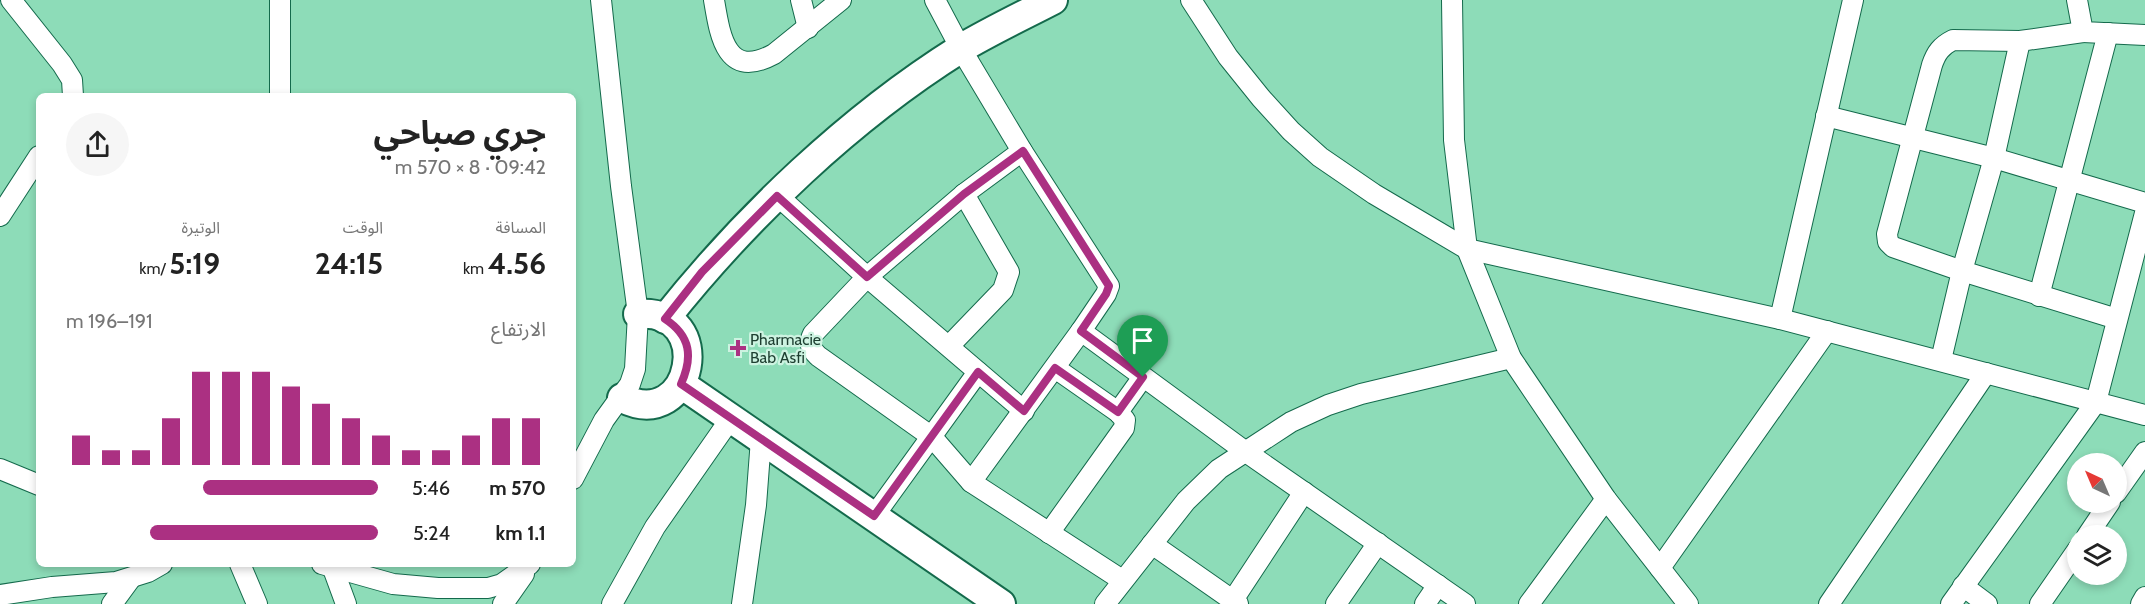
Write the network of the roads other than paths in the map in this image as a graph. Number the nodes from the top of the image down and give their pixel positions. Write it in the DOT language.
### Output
graph roads {
  1 [pos="11,0"];
  2 [pos="280,0"];
  3 [pos="601,0"];
  4 [pos="714,0"];
  5 [pos="801,0"];
  6 [pos="841,0"];
  7 [pos="935,0"];
  8 [pos="1053,0"];
  9 [pos="1191,0"];
  10 [pos="1452,0"];
  11 [pos="1852,0"];
  12 [pos="2077,0"];
  13 [pos="808,28"];
  14 [pos="2082,32"];
  15 [pos="2108,33"];
  16 [pos="2145,35"];
  17 [pos="2019,41"];
  18 [pos="961,49"];
  19 [pos="73,93"];
  20 [pos="280,93"];
  21 [pos="1826,116"];
  22 [pos="1913,137"];
  23 [pos="1023,151"];
  24 [pos="1994,158"];
  25 [pos="36,161"];
  26 [pos="2069,181"];
  27 [pos="964,194"];
  28 [pos="777,196"];
  29 [pos="2145,203"];
  30 [pos="2145,213"];
  31 [pos="0,216"];
  32 [pos="1467,249"];
  33 [pos="1962,271"];
  34 [pos="867,277"];
  35 [pos="2038,296"];
  36 [pos="652,316"];
  37 [pos="1780,319"];
  38 [pos="2117,319"];
  39 [pos="1081,331"];
  40 [pos="1827,331"];
  41 [pos="949,346"];
  42 [pos="1511,358"];
  43 [pos="1941,360"];
  44 [pos="1055,368"];
  45 [pos="978,372"];
  46 [pos="1986,373"];
  47 [pos="1143,377"];
  48 [pos="681,384"];
  49 [pos="622,398"];
  50 [pos="2096,402"];
  51 [pos="1024,411"];
  52 [pos="1118,412"];
  53 [pos="2145,415"];
  54 [pos="731,418"];
  55 [pos="932,437"];
  56 [pos="761,439"];
  57 [pos="1246,452"];
  58 [pos="2145,452"];
  59 [pos="0,470"];
  60 [pos="576,473"];
  61 [pos="2127,477"];
  62 [pos="971,482"];
  63 [pos="36,483"];
  64 [pos="1304,492"];
  65 [pos="1606,499"];
  66 [pos="874,516"];
  67 [pos="1049,533"];
  68 [pos="1378,543"];
  69 [pos="1152,544"];
  70 [pos="2067,565"];
  71 [pos="155,567"];
  72 [pos="241,567"];
  73 [pos="328,567"];
  74 [pos="334,567"];
  75 [pos="526,567"];
  76 [pos="528,567"];
  77 [pos="1660,568"];
  78 [pos="131,578"];
  79 [pos="1122,580"];
  80 [pos="1437,585"];
  81 [pos="1963,586"];
  82 [pos="0,595"];
  83 [pos="2145,597"];
  84 [pos="1235,602"];
  85 [pos="112,604"];
  86 [pos="257,604"];
  87 [pos="346,604"];
  88 [pos="503,604"];
  89 [pos="612,604"];
  90 [pos="742,604"];
  91 [pos="1001,604"];
  92 [pos="1105,604"];
  93 [pos="1336,604"];
  94 [pos="1425,604"];
  95 [pos="1465,604"];
  96 [pos="1529,604"];
  97 [pos="1688,604"];
  98 [pos="1828,604"];
  99 [pos="1951,604"];
  100 [pos="1987,604"];
  101 [pos="2040,604"];
  102 [pos="2140,604"];
  1 -- 19 [label="street"];
  2 -- 20 [label="street"];
  3 -- 36 [label="street"];
  4 -- 13 [label="street"];
  5 -- 13 [label="street"];
  6 -- 13 [label="street"];
  7 -- 18 [label="street"];
  8 -- 18 [label="street"];
  9 -- 32 [label="street"];
  10 -- 32 [label="street"];
  11 -- 21 [label="street"];
  12 -- 14 [label="street"];
  14 -- 15 [label="street"];
  14 -- 17 [label="street"];
  15 -- 16 [label="street"];
  15 -- 26 [label="street"];
  17 -- 22 [label="street"];
  17 -- 24 [label="street"];
  18 -- 23 [label="street"];
  18 -- 28 [label="street"];
  21 -- 22 [label="street"];
  21 -- 37 [label="street"];
  22 -- 24 [label="street"];
  22 -- 33 [label="street"];
  23 -- 27 [label="street"];
  23 -- 39 [label="street"];
  24 -- 26 [label="street"];
  24 -- 33 [label="street"];
  25 -- 31 [label="street"];
  26 -- 29 [label="street"];
  26 -- 35 [label="street"];
  27 -- 34 [label="street"];
  27 -- 41 [label="street"];
  28 -- 34 [label="street"];
  28 -- 36 [label="street"];
  30 -- 38 [label="street"];
  32 -- 37 [label="street"];
  32 -- 42 [label="street"];
  33 -- 35 [label="street"];
  33 -- 43 [label="street"];
  34 -- 41 [label="street"];
  34 -- 55 [label="street"];
  35 -- 38 [label="street"];
  36 -- 48 [label="street"];
  36 -- 49 [label="street"];
  37 -- 40 [label="street"];
  38 -- 50 [label="street"];
  39 -- 44 [label="street"];
  39 -- 47 [label="street"];
  40 -- 43 [label="street"];
  40 -- 77 [label="street"];
  41 -- 45 [label="street"];
  42 -- 57 [label="street"];
  42 -- 65 [label="street"];
  43 -- 46 [label="street"];
  44 -- 51 [label="street"];
  44 -- 52 [label="street"];
  45 -- 51 [label="street"];
  45 -- 55 [label="street"];
  46 -- 50 [label="street"];
  46 -- 98 [label="street"];
  47 -- 52 [label="street"];
  47 -- 57 [label="street"];
  48 -- 49 [label="street"];
  48 -- 54 [label="street"];
  49 -- 60 [label="street"];
  50 -- 53 [label="street"];
  50 -- 81 [label="street"];
  51 -- 62 [label="street"];
  52 -- 67 [label="street"];
  54 -- 56 [label="street"];
  54 -- 89 [label="street"];
  55 -- 62 [label="street"];
  55 -- 66 [label="street"];
  56 -- 66 [label="street"];
  56 -- 90 [label="street"];
  57 -- 64 [label="street"];
  57 -- 69 [label="street"];
  58 -- 61 [label="street"];
  59 -- 63 [label="street"];
  62 -- 67 [label="street"];
  64 -- 68 [label="street"];
  64 -- 84 [label="street"];
  65 -- 77 [label="street"];
  65 -- 96 [label="street"];
  66 -- 91 [label="street"];
  67 -- 79 [label="street"];
  68 -- 80 [label="street"];
  68 -- 93 [label="street"];
  69 -- 79 [label="street"];
  69 -- 84 [label="street"];
  70 -- 101 [label="street"];
  71 -- 78 [label="street"];
  72 -- 86 [label="street"];
  73 -- 87 [label="street"];
  74 -- 75 [label="street"];
  76 -- 88 [label="street"];
  77 -- 97 [label="street"];
  78 -- 82 [label="street"];
  78 -- 85 [label="street"];
  79 -- 92 [label="street"];
  80 -- 94 [label="street"];
  80 -- 95 [label="street"];
  81 -- 99 [label="street"];
  81 -- 100 [label="street"];
  83 -- 102 [label="street"];
}
